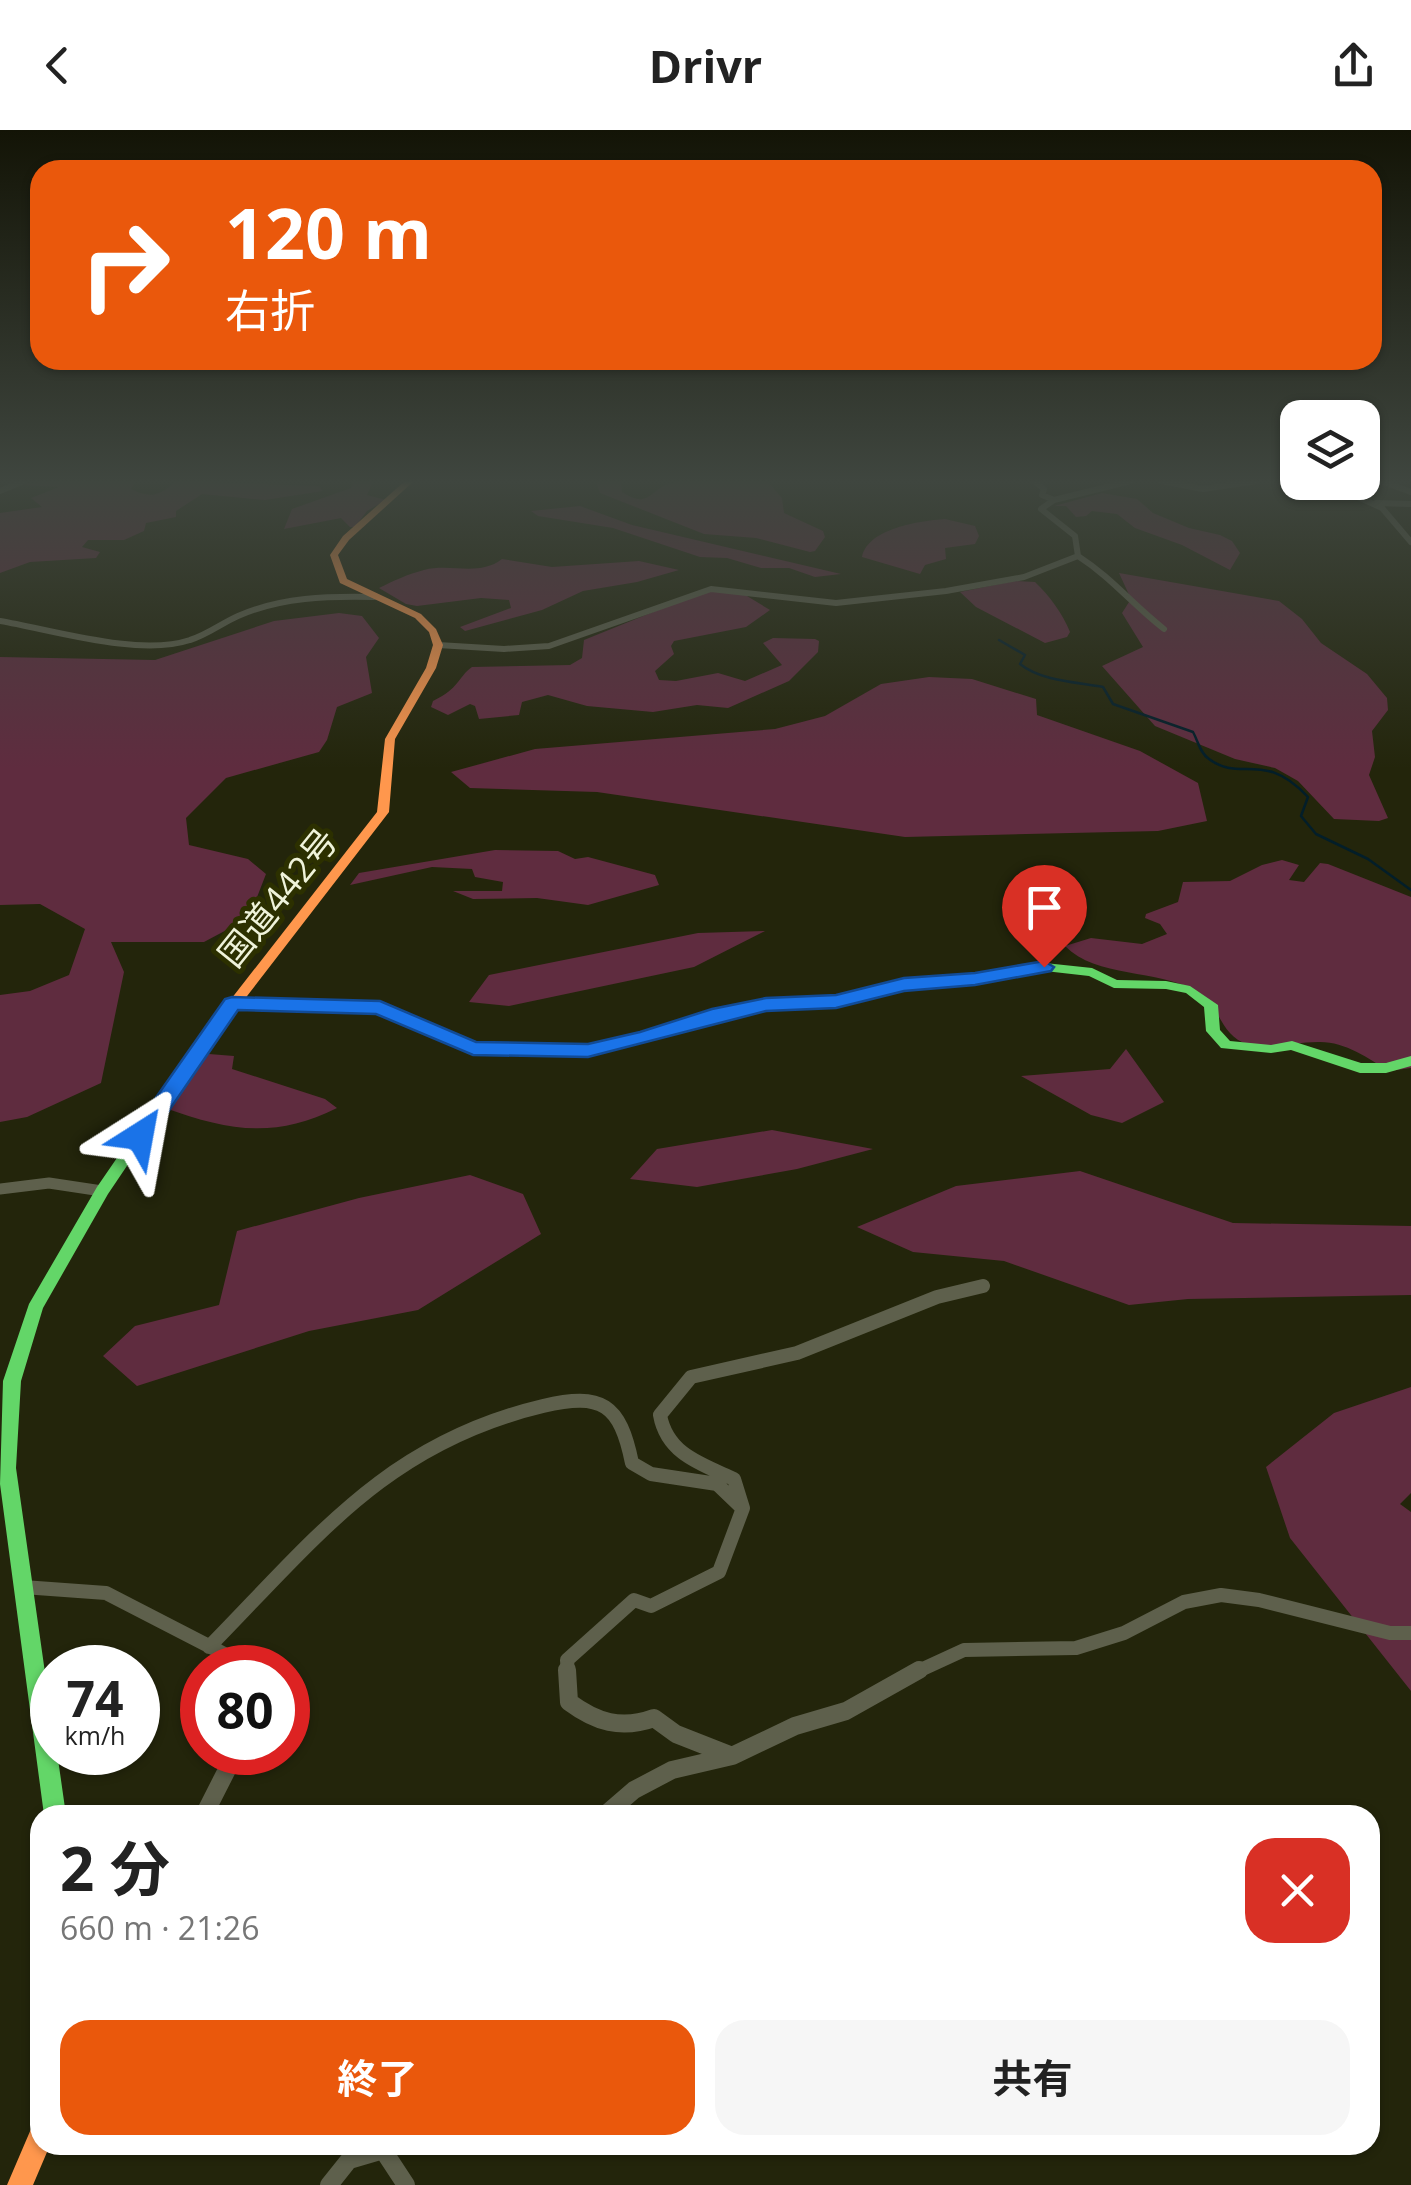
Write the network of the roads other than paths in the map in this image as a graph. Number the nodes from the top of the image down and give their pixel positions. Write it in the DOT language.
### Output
graph roads {
  1 [pos="341,577"];
  2 [pos="1024,577"];
  3 [pos="1112,577"];
  4 [pos="374,596"];
  5 [pos="0,621"];
  6 [pos="1164,629"];
  7 [pos="438,645"];
  8 [pos="232,1004"];
  9 [pos="1411,1060"];
  10 [pos="0,1188"];
  11 [pos="102,1192"];
  12 [pos="983,1286"];
  13 [pos="6,1380"];
  14 [pos="743,1508"];
  15 [pos="23,1587"];
  16 [pos="1411,1634"];
  17 [pos="205,1645"];
  18 [pos="211,1645"];
  19 [pos="732,1756"];
  20 [pos="224,1775"];
  21 [pos="54,1805"];
  22 [pos="209,1805"];
  23 [pos="617,1805"];
  24 [pos="33,2155"];
  25 [pos="366,2155"];
  26 [pos="386,2155"];
  27 [pos="20,2185"];
  28 [pos="329,2185"];
  29 [pos="406,2185"];
  1 -- 4 [label="main road"];
  2 -- 7 [label="street"];
  3 -- 6 [label="street"];
  4 -- 5 [label="street"];
  4 -- 7 [label="main road"];
  7 -- 8 [label="main road, 国道442号"];
  8 -- 9 [label="main road"];
  8 -- 11 [label="main road, 国道442号"];
  10 -- 11 [label="street"];
  11 -- 13 [label="main road, 国道442号"];
  12 -- 14 [label="street"];
  13 -- 15 [label="main road, 国道442号"];
  14 -- 18 [label="street"];
  14 -- 19 [label="street"];
  15 -- 17 [label="street"];
  15 -- 21 [label="main road, 国道442号"];
  16 -- 19 [label="street"];
  19 -- 23 [label="street"];
  20 -- 22 [label="street"];
  24 -- 27 [label="main road"];
  25 -- 28 [label="street"];
  26 -- 29 [label="street"];
}
